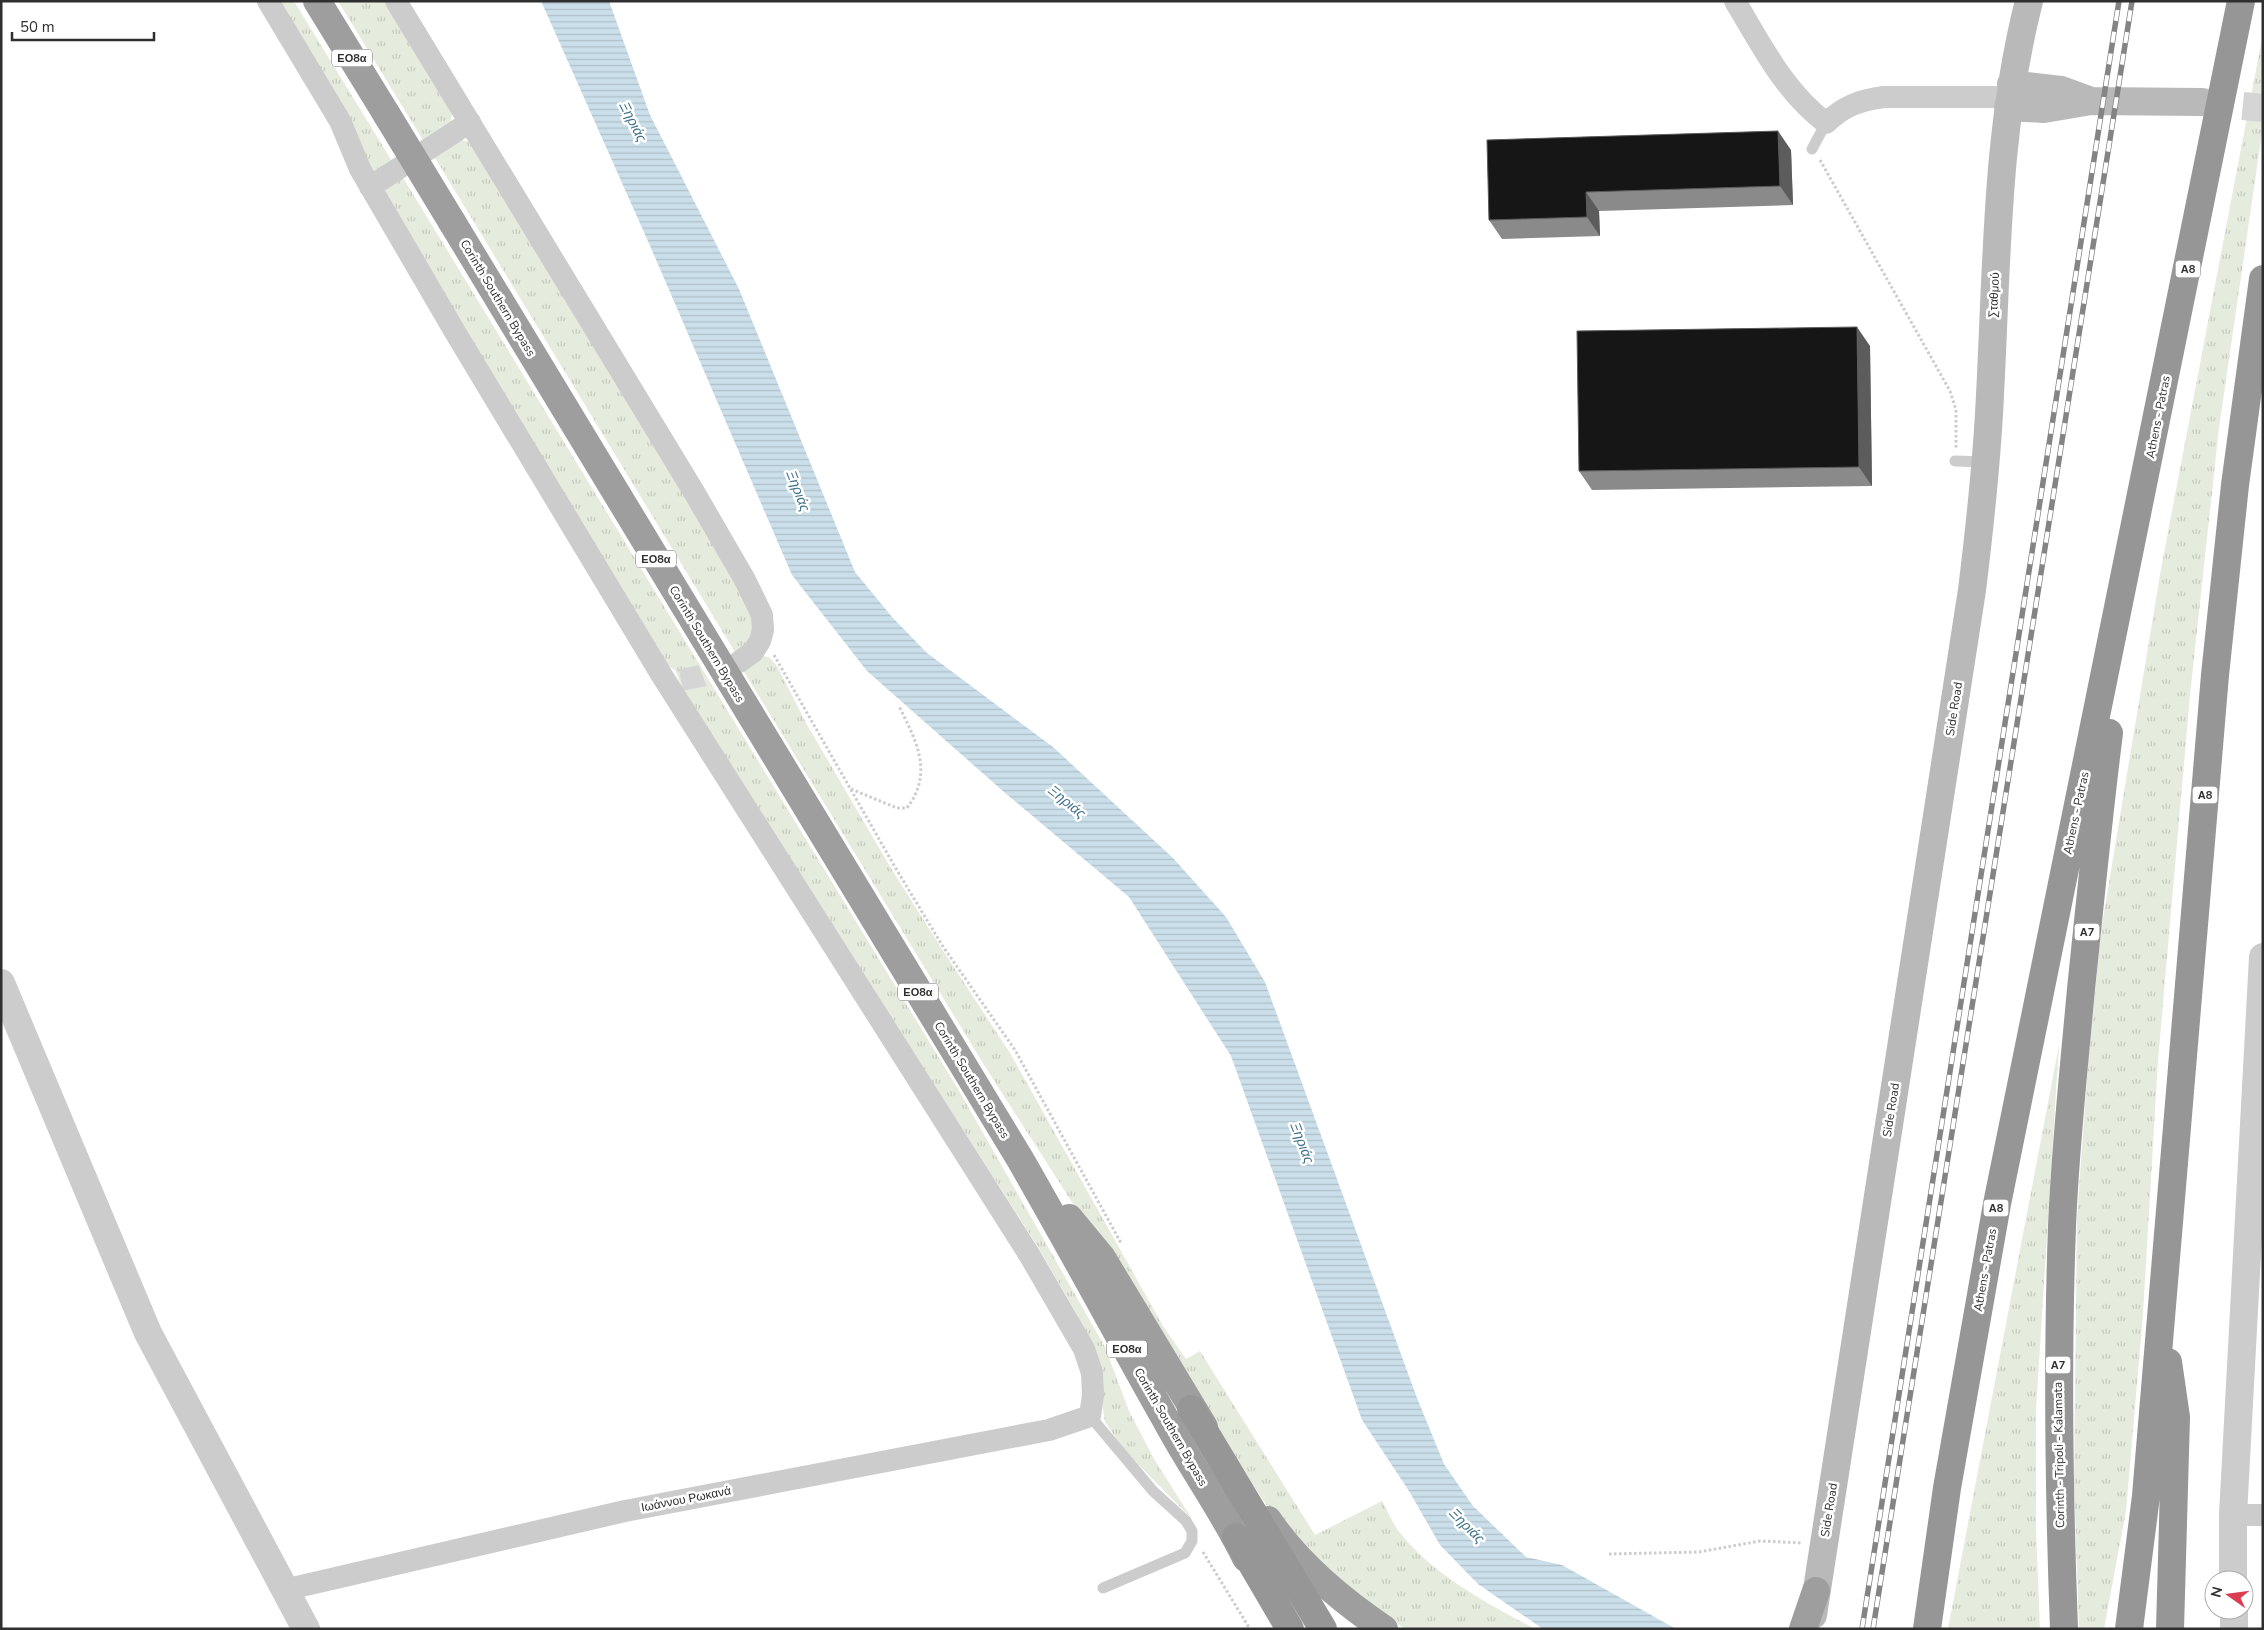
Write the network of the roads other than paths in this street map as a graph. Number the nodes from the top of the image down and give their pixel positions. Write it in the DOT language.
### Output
graph roads {
  1 [pos="268,1"];
  2 [pos="317,1"];
  3 [pos="396,1"];
  4 [pos="1735,1"];
  5 [pos="2029,1"];
  6 [pos="2241,1"];
  7 [pos="2010,96"];
  8 [pos="2201,102"];
  9 [pos="470,122"];
  10 [pos="1826,123"];
  11 [pos="1812,149"];
  12 [pos="370,186"];
  13 [pos="2263,279"];
  14 [pos="1955,461"];
  15 [pos="1986,462"];
  16 [pos="2134,536"];
  17 [pos="1972,590"];
  18 [pos="739,662"];
  19 [pos="2262,962"];
  20 [pos="1,983"];
  21 [pos="1020,1159"];
  22 [pos="2162,1313"];
  23 [pos="1191,1409"];
  24 [pos="1090,1416"];
  25 [pos="2233,1515"];
  26 [pos="2263,1515"];
  27 [pos="1236,1537"];
  28 [pos="2233,1570"];
  29 [pos="1103,1588"];
  30 [pos="284,1590"];
  31 [pos="1816,1591"];
  32 [pos="306,1629"];
  33 [pos="1280,1629"];
  34 [pos="1290,1629"];
  35 [pos="1323,1629"];
  36 [pos="1384,1629"];
  37 [pos="1803,1629"];
  38 [pos="1810,1629"];
  39 [pos="1927,1629"];
  40 [pos="2064,1629"];
  41 [pos="2130,1629"];
  42 [pos="2170,1629"];
  1 -- 12 [label="street"];
  2 -- 21 [label="highway, Corinth Southern Bypass / ΕΟ8α, bridge"];
  3 -- 9 [label="street"];
  4 -- 10 [label="street"];
  5 -- 7 [label="main road, Σταθμού"];
  6 -- 16 [label="highway, Athens - Patras / Α8"];
  7 -- 8 [label="main road"];
  7 -- 10 [label="street"];
  7 -- 15 [label="main road, Σταθμού"];
  9 -- 12 [label="street"];
  9 -- 18 [label="street"];
  10 -- 11 [label="lane"];
  12 -- 24 [label="street"];
  13 -- 22 [label="highway, Α8"];
  14 -- 15 [label="lane"];
  15 -- 17 [label="main road, Σταθμού"];
  16 -- 39 [label="highway, Athens - Patras / Α8"];
  16 -- 40 [label="highway, Corinth - Tripoli - Kalamata / Α7"];
  17 -- 31 [label="main road, Side Road"];
  19 -- 25 [label="street"];
  20 -- 30 [label="street"];
  21 -- 23 [label="highway, Corinth Southern Bypass / ΕΟ8α"];
  21 -- 27 [label="highway, Corinth Southern Bypass / ΕΟ8α"];
  22 -- 41 [label="highway, Α8"];
  22 -- 42 [label="highway"];
  23 -- 35 [label="highway"];
  23 -- 36 [label="highway, Corinth Southern Bypass"];
  24 -- 29 [label="lane"];
  24 -- 30 [label="street, Ιωάννου Ρωκανά"];
  25 -- 26 [label="street"];
  25 -- 28 [label="street"];
  27 -- 33 [label="highway, Corinth Southern Bypass"];
  27 -- 34 [label="highway"];
  30 -- 32 [label="street"];
  31 -- 37 [label="highway"];
  31 -- 38 [label="main road, Side Road"];
}
